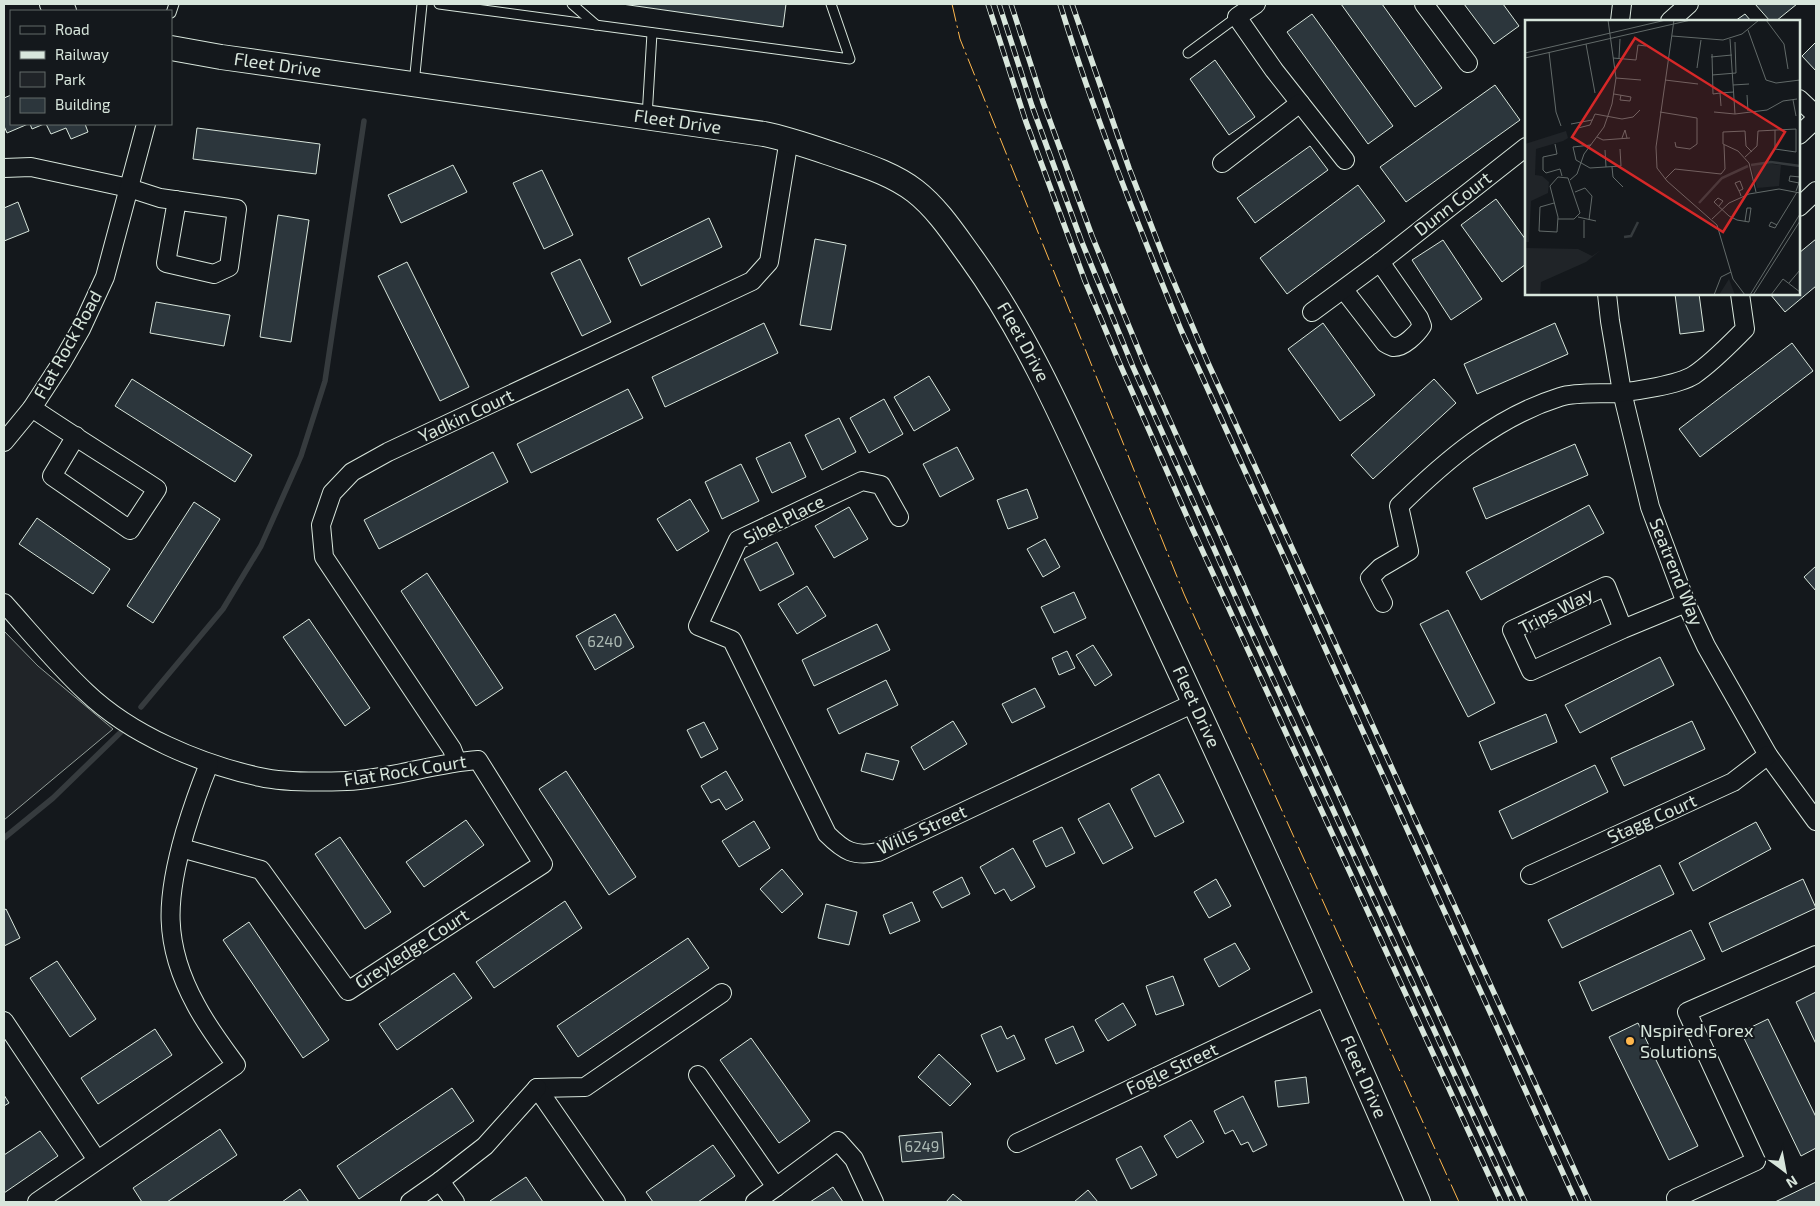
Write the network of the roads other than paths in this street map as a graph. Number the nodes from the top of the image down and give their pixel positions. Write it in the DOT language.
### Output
graph roads {
  1 [pos="422,4"];
  2 [pos="439,4"];
  3 [pos="572,4"];
  4 [pos="831,4"];
  5 [pos="1256,4"];
  6 [pos="1424,4"];
  7 [pos="1622,4"];
  8 [pos="1689,4"];
  9 [pos="1237,17"];
  10 [pos="1620,20"];
  11 [pos="1671,20"];
  12 [pos="596,25"];
  13 [pos="652,33"];
  14 [pos="172,48"];
  15 [pos="1188,53"];
  16 [pos="1468,63"];
  17 [pos="414,84"];
  18 [pos="1800,99"];
  19 [pos="1300,104"];
  20 [pos="1816,117"];
  21 [pos="647,118"];
  22 [pos="146,125"];
  23 [pos="1800,134"];
  24 [pos="789,139"];
  25 [pos="1525,148"];
  26 [pos="1345,160"];
  27 [pos="1222,163"];
  28 [pos="4,168"];
  29 [pos="129,188"];
  30 [pos="1816,191"];
  31 [pos="177,200"];
  32 [pos="1800,206"];
  33 [pos="1380,262"];
  34 [pos="1344,290"];
  35 [pos="1607,295"];
  36 [pos="1740,295"];
  37 [pos="1312,312"];
  38 [pos="1622,392"];
  39 [pos="32,408"];
  40 [pos="76,436"];
  41 [pos="4,442"];
  42 [pos="899,517"];
  43 [pos="4,603"];
  44 [pos="1383,603"];
  45 [pos="1686,603"];
  46 [pos="698,626"];
  47 [pos="1623,629"];
  48 [pos="1194,702"];
  49 [pos="1768,755"];
  50 [pos="478,760"];
  51 [pos="457,762"];
  52 [pos="208,764"];
  53 [pos="1816,821"];
  54 [pos="181,848"];
  55 [pos="1530,874"];
  56 [pos="1816,955"];
  57 [pos="722,992"];
  58 [pos="1328,995"];
  59 [pos="4,1021"];
  60 [pos="698,1075"];
  61 [pos="537,1088"];
  62 [pos="1016,1143"];
  63 [pos="97,1160"];
  64 [pos="440,1182"];
  65 [pos="776,1187"];
  66 [pos="1676,1198"];
  67 [pos="37,1202"];
  68 [pos="410,1202"];
  69 [pos="455,1202"];
  70 [pos="616,1202"];
  71 [pos="755,1202"];
  72 [pos="874,1202"];
  73 [pos="1418,1202"];
  1 -- 17 [label="lane"];
  2 -- 12 [label="lane"];
  3 -- 12 [label="lane"];
  4 -- 13 [label="lane"];
  5 -- 9 [label="street"];
  6 -- 16 [label="street"];
  7 -- 10 [label="street"];
  8 -- 11 [label="street"];
  9 -- 15 [label="lane"];
  9 -- 19 [label="street"];
  12 -- 13 [label="lane"];
  13 -- 21 [label="lane"];
  14 -- 17 [label="street, Fleet Drive"];
  17 -- 21 [label="street, Fleet Drive"];
  18 -- 20 [label="street"];
  19 -- 26 [label="street"];
  19 -- 27 [label="street"];
  20 -- 23 [label="street"];
  21 -- 24 [label="street, Fleet Drive"];
  22 -- 29 [label="street, Flat Rock Road"];
  24 -- 48 [label="street, Fleet Drive"];
  24 -- 51 [label="street, Yadkin Court"];
  25 -- 33 [label="street, Dunn Court"];
  28 -- 29 [label="street"];
  29 -- 31 [label="street"];
  29 -- 39 [label="street, Flat Rock Road"];
  30 -- 32 [label="street"];
  31 -- 31 [label="street"];
  33 -- 34 [label="street, Dunn Court"];
  33 -- 34 [label="street"];
  34 -- 37 [label="street, Dunn Court"];
  35 -- 38 [label="street, Seatrend Way"];
  36 -- 38 [label="street"];
  38 -- 44 [label="street"];
  38 -- 45 [label="street, Seatrend Way"];
  39 -- 40 [label="street"];
  39 -- 41 [label="street, Flat Rock Road"];
  40 -- 40 [label="street"];
  42 -- 46 [label="street, Sibel Place"];
  43 -- 52 [label="street, Flat Rock Court"];
  45 -- 47 [label="street, Trips Way"];
  45 -- 49 [label="street, Seatrend Way"];
  46 -- 48 [label="street, Wills Street"];
  47 -- 47 [label="street, Trips Way"];
  48 -- 58 [label="street, Fleet Drive"];
  49 -- 53 [label="street, Seatrend Way"];
  49 -- 55 [label="street, Stagg Court"];
  50 -- 51 [label="street, Flat Rock Court"];
  50 -- 54 [label="street, Greyledge Court"];
  51 -- 52 [label="street, Flat Rock Court"];
  52 -- 54 [label="street"];
  54 -- 63 [label="street"];
  56 -- 66 [label="street"];
  57 -- 61 [label="street"];
  58 -- 62 [label="street, Fogle Street"];
  58 -- 73 [label="street, Fleet Drive"];
  59 -- 63 [label="street"];
  60 -- 65 [label="street"];
  61 -- 64 [label="street"];
  61 -- 70 [label="street"];
  63 -- 67 [label="street"];
  64 -- 68 [label="street"];
  64 -- 69 [label="street"];
  65 -- 71 [label="street"];
  65 -- 72 [label="street"];
}
